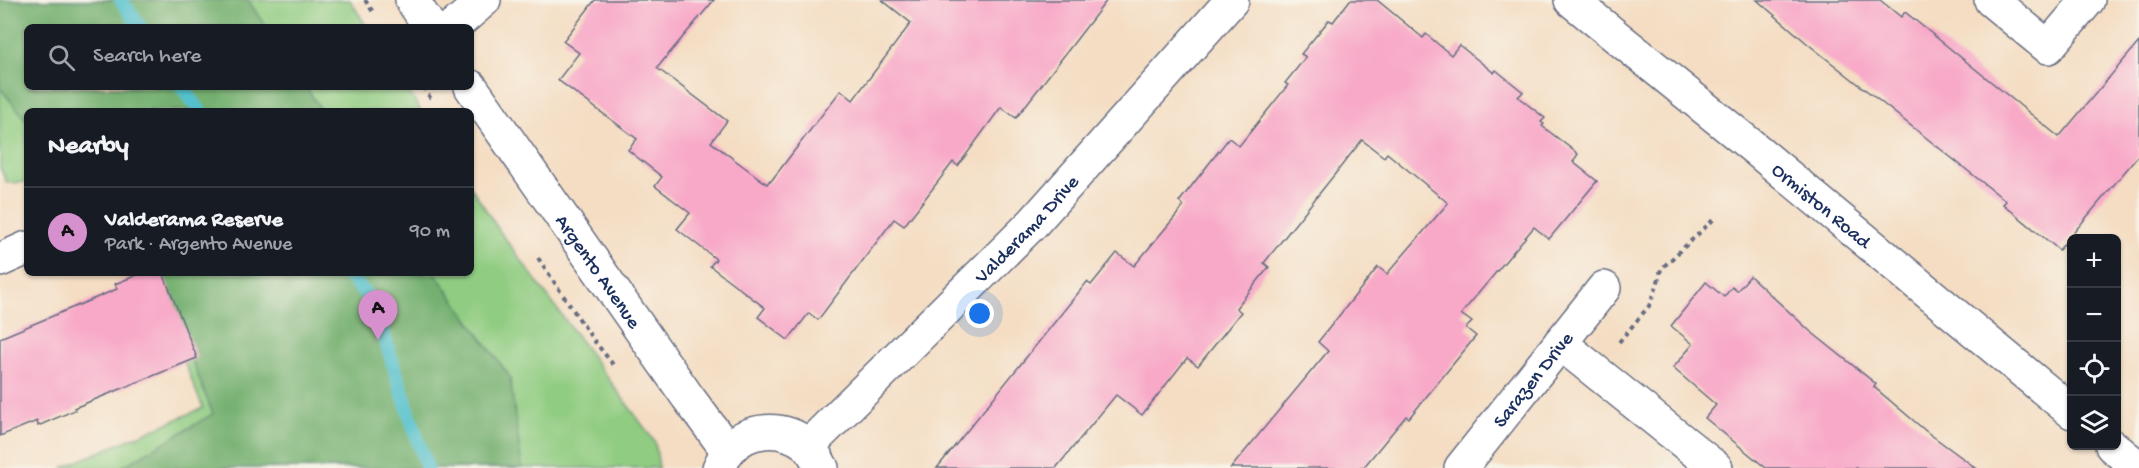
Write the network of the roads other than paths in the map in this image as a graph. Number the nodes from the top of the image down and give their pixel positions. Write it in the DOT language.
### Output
graph roads {
  1 [pos="412,0"];
  2 [pos="484,0"];
  3 [pos="1232,0"];
  4 [pos="1571,0"];
  5 [pos="1991,0"];
  6 [pos="2088,0"];
  7 [pos="428,24"];
  8 [pos="456,24"];
  9 [pos="473,90"];
  10 [pos="24,249"];
  11 [pos="0,260"];
  12 [pos="1604,288"];
  13 [pos="1560,343"];
  14 [pos="2067,408"];
  15 [pos="2117,450"];
  16 [pos="815,457"];
  17 [pos="724,460"];
  18 [pos="1461,468"];
  19 [pos="1716,468"];
  20 [pos="2139,468"];
  1 -- 7 [label="street"];
  2 -- 8 [label="street"];
  3 -- 16 [label="street, Valderama Drive"];
  4 -- 14 [label="street, Ormiston Road"];
  5 -- 6 [label="street"];
  9 -- 17 [label="street, Argento Avenue"];
  10 -- 11 [label="street"];
  12 -- 13 [label="street, Sarazen Drive"];
  13 -- 18 [label="street, Sarazen Drive"];
  13 -- 19 [label="street"];
  15 -- 20 [label="street"];
  16 -- 17 [label="street"];
}
